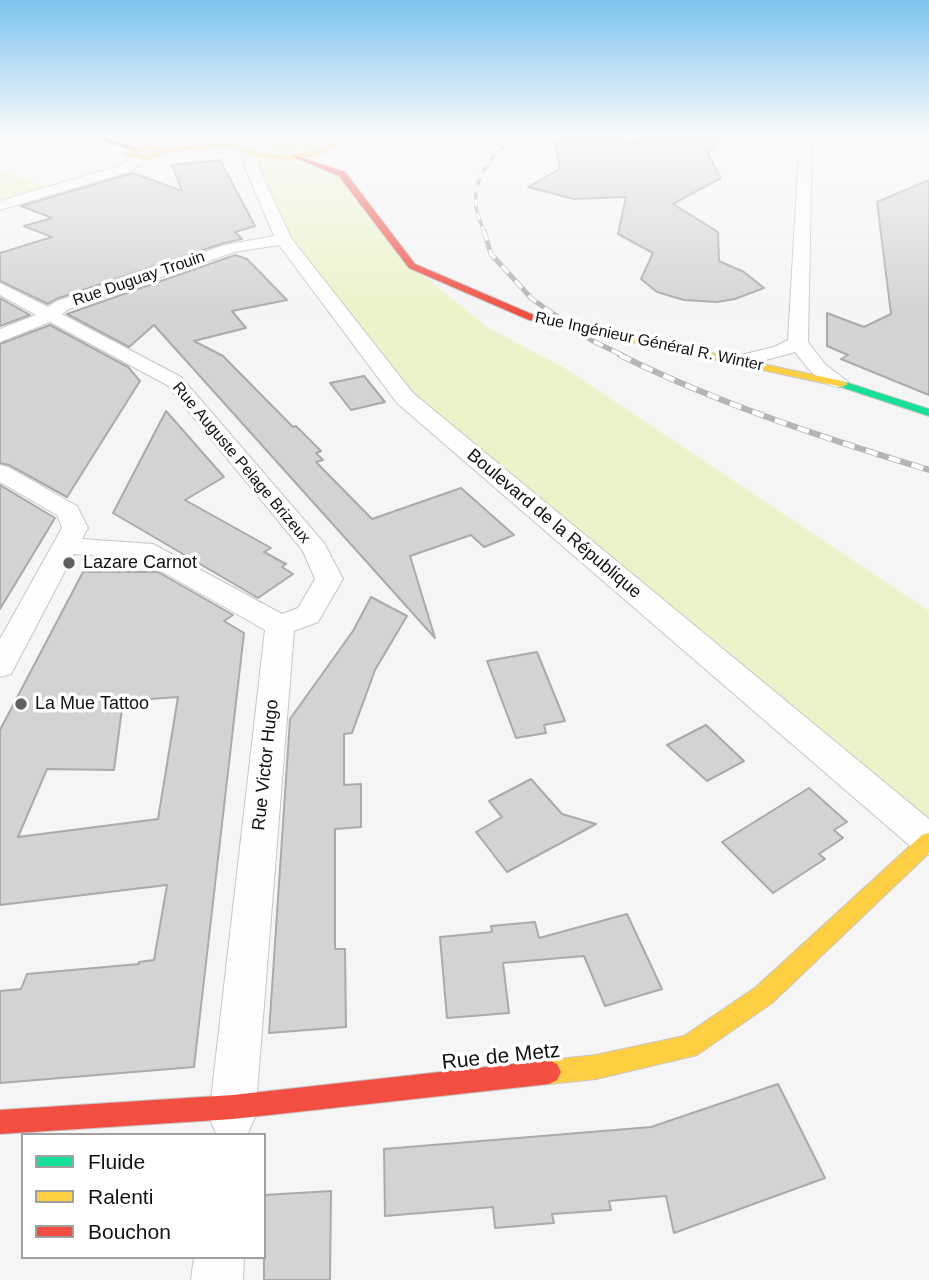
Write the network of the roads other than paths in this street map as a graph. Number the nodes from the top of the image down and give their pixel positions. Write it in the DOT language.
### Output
graph roads {
  1 [pos="41,194"];
  2 [pos="263,194"];
  3 [pos="357,194"];
  4 [pos="804,194"];
  5 [pos="0,206"];
  6 [pos="283,239"];
  7 [pos="0,288"];
  8 [pos="50,314"];
  9 [pos="0,336"];
  10 [pos="798,342"];
  11 [pos="740,361"];
  12 [pos="838,382"];
  13 [pos="929,413"];
  14 [pos="0,472"];
  15 [pos="67,546"];
  16 [pos="280,626"];
  17 [pos="0,666"];
  18 [pos="929,840"];
  19 [pos="232,1121"];
  20 [pos="0,1122"];
  21 [pos="219,1259"];
  22 [pos="217,1280"];
  1 -- 5 [label="street"];
  2 -- 6 [label="street, Boulevard de la République"];
  3 -- 11 [label="street, Rue Ingénieur Général R. Winter"];
  4 -- 10 [label="street"];
  6 -- 8 [label="street, Rue Duguay Trouin"];
  6 -- 18 [label="street, Boulevard de la République"];
  7 -- 8 [label="street, Rue Auguste Pelage Brizeux"];
  8 -- 9 [label="street, Rue Duguay Trouin"];
  8 -- 16 [label="street, Rue Auguste Pelage Brizeux"];
  10 -- 11 [label="street"];
  10 -- 12 [label="street"];
  11 -- 12 [label="street, Rue Ingénieur Général R. Winter"];
  12 -- 13 [label="street, Rue Ingénieur Général R. Winter"];
  14 -- 15 [label="street"];
  15 -- 16 [label="street"];
  15 -- 17 [label="street"];
  16 -- 19 [label="street, Rue Victor Hugo"];
  18 -- 19 [label="street, Rue de Metz"];
  19 -- 20 [label="street, Rue de Metz"];
  21 -- 22 [label="street"];
}
